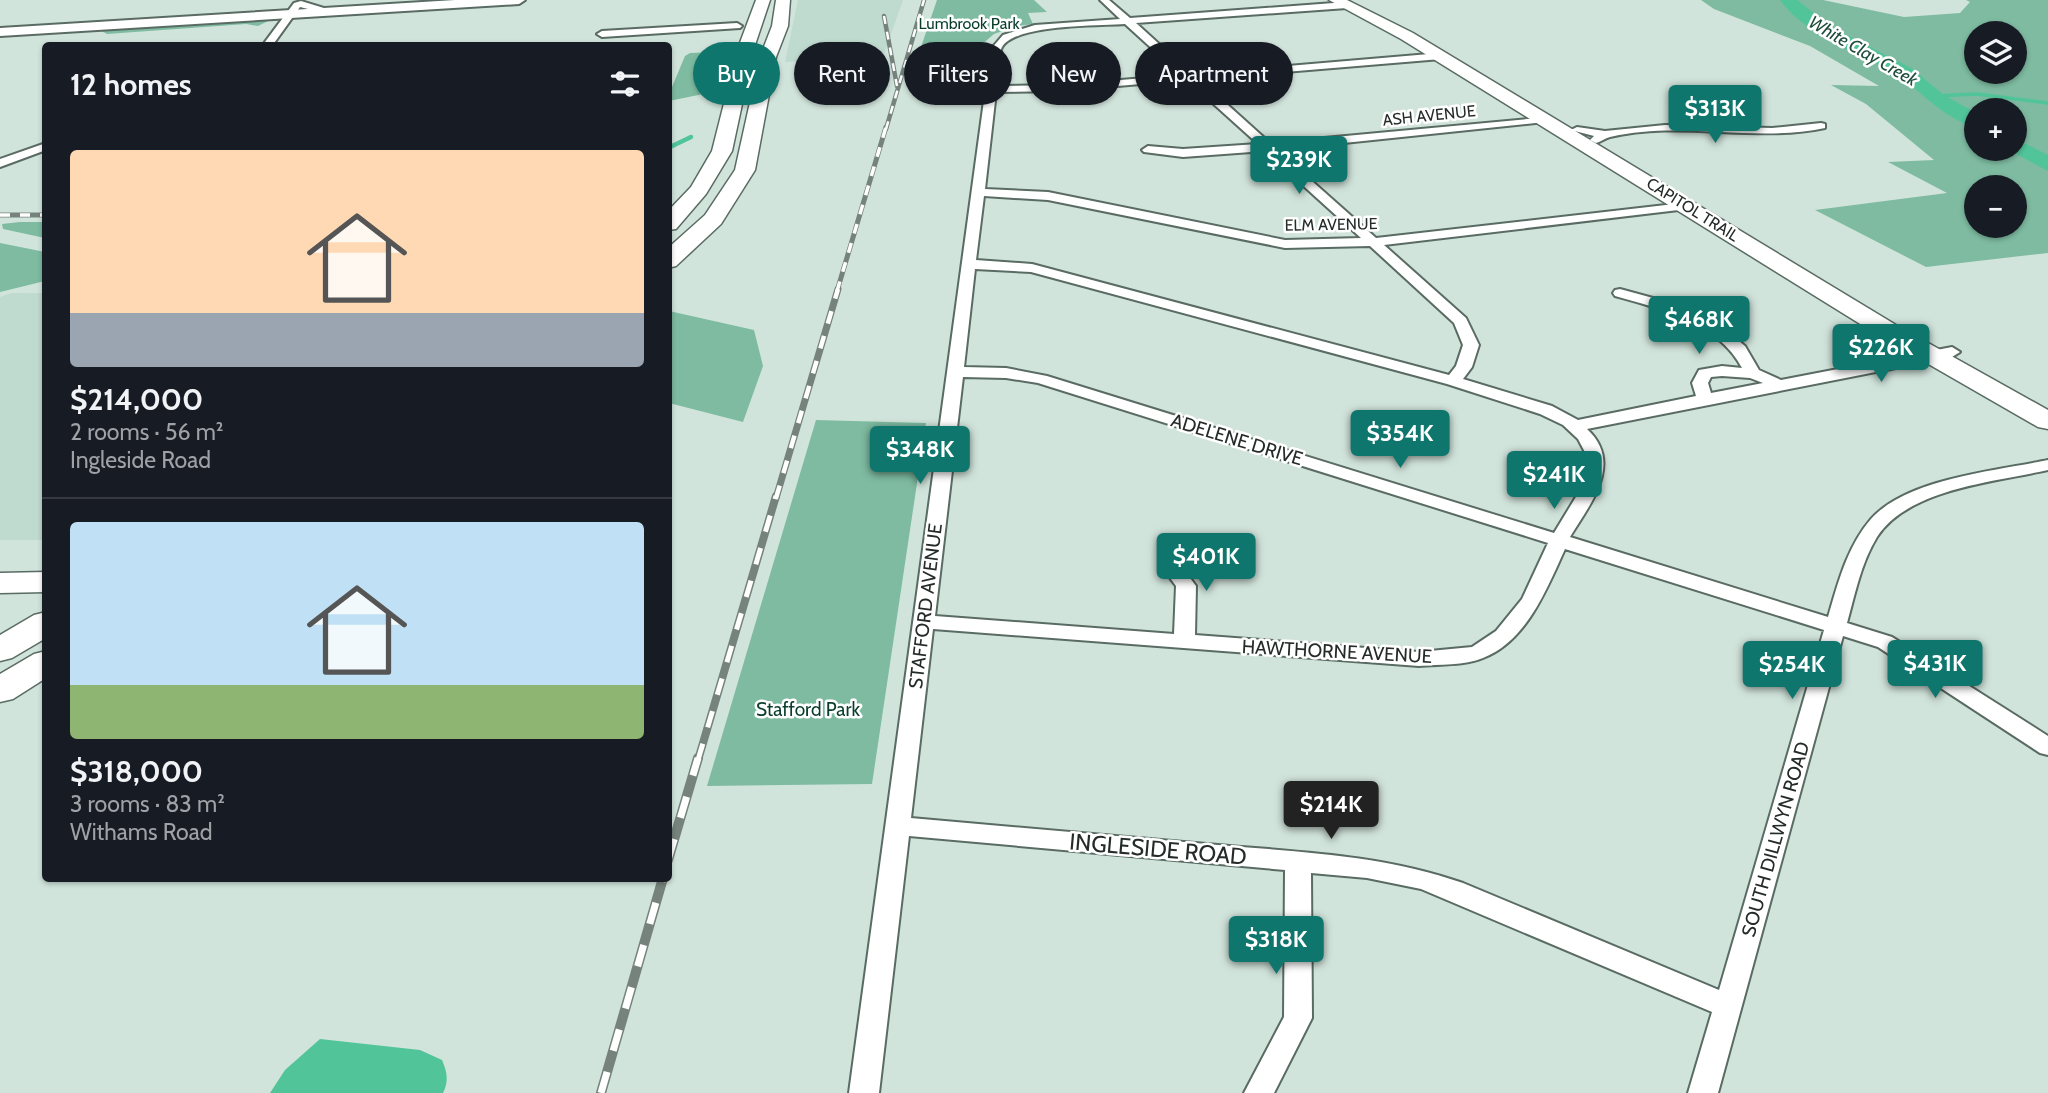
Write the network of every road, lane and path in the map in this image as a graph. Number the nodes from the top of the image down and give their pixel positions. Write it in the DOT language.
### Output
graph roads {
  1 [pos="517,0"];
  2 [pos="763,0"];
  3 [pos="783,0"];
  4 [pos="1104,0"];
  5 [pos="483,1"];
  6 [pos="1344,2"];
  7 [pos="288,12"];
  8 [pos="1127,21"];
  9 [pos="737,26"];
  10 [pos="0,32"];
  11 [pos="602,34"];
  12 [pos="269,42"];
  13 [pos="749,42"];
  14 [pos="773,42"];
  15 [pos="1002,42"];
  16 [pos="1151,42"];
  17 [pos="1441,56"];
  18 [pos="1293,68"];
  19 [pos="1135,82"];
  20 [pos="1012,89"];
  21 [pos="733,105"];
  22 [pos="747,105"];
  23 [pos="759,105"];
  24 [pos="988,105"];
  25 [pos="1221,105"];
  26 [pos="758,112"];
  27 [pos="1545,120"];
  28 [pos="1821,126"];
  29 [pos="1600,137"];
  30 [pos="42,147"];
  31 [pos="1268,147"];
  32 [pos="1148,150"];
  33 [pos="0,163"];
  34 [pos="977,192"];
  35 [pos="726,203"];
  36 [pos="1687,205"];
  37 [pos="672,220"];
  38 [pos="1376,242"];
  39 [pos="672,258"];
  40 [pos="968,264"];
  41 [pos="672,268"];
  42 [pos="1620,293"];
  43 [pos="1942,354"];
  44 [pos="955,372"];
  45 [pos="1752,373"];
  46 [pos="1453,381"];
  47 [pos="1778,384"];
  48 [pos="1705,398"];
  49 [pos="2048,404"];
  50 [pos="2048,421"];
  51 [pos="1575,426"];
  52 [pos="2048,465"];
  53 [pos="1559,540"];
  54 [pos="1169,563"];
  55 [pos="42,582"];
  56 [pos="0,583"];
  57 [pos="923,622"];
  58 [pos="42,625"];
  59 [pos="1836,626"];
  60 [pos="1184,641"];
  61 [pos="0,650"];
  62 [pos="42,664"];
  63 [pos="0,690"];
  64 [pos="2048,747"];
  65 [pos="898,826"];
  66 [pos="1298,862"];
  67 [pos="1728,1006"];
  68 [pos="864,1093"];
  69 [pos="1259,1093"];
  70 [pos="1703,1093"];
  1 -- 5 [label="street"];
  2 -- 13 [label="main road"];
  3 -- 14 [label="main road"];
  4 -- 8 [label="street"];
  5 -- 7 [label="street"];
  6 -- 8 [label="street, STAFFORD AVENUE"];
  6 -- 17 [label="main road, CAPITOL TRAIL"];
  6 -- 29 [label="main road, CAPITOL TRAIL"];
  7 -- 10 [label="street"];
  7 -- 12 [label="street"];
  8 -- 15 [label="street, STAFFORD AVENUE"];
  8 -- 16 [label="street"];
  9 -- 11 [label="street"];
  17 -- 18 [label="street"];
  17 -- 27 [label="main road, CAPITOL TRAIL"];
  19 -- 20 [label="street"];
  21 -- 37 [label="main road"];
  22 -- 26 [label="main road"];
  23 -- 26 [label="main road"];
  24 -- 34 [label="street, STAFFORD AVENUE"];
  25 -- 31 [label="street"];
  26 -- 35 [label="main road"];
  27 -- 31 [label="street, ASH AVENUE"];
  27 -- 36 [label="main road, CAPITOL TRAIL"];
  28 -- 29 [label="street"];
  29 -- 43 [label="main road, CAPITOL TRAIL"];
  30 -- 33 [label="street"];
  31 -- 32 [label="street, ASH AVENUE"];
  31 -- 38 [label="street"];
  34 -- 38 [label="street, ELM AVENUE"];
  34 -- 40 [label="street, STAFFORD AVENUE"];
  35 -- 39 [label="main road"];
  35 -- 41 [label="main road"];
  36 -- 38 [label="street, ELM AVENUE"];
  36 -- 43 [label="main road, CAPITOL TRAIL"];
  38 -- 46 [label="street"];
  40 -- 44 [label="street, STAFFORD AVENUE"];
  40 -- 46 [label="street, HAWTHORNE AVENUE"];
  42 -- 45 [label="street"];
  43 -- 47 [label="street"];
  43 -- 49 [label="main road, CAPITOL TRAIL"];
  43 -- 50 [label="main road, CAPITOL TRAIL"];
  44 -- 53 [label="street, ADELENE DRIVE"];
  44 -- 57 [label="street, STAFFORD AVENUE"];
  45 -- 47 [label="street"];
  45 -- 48 [label="street"];
  46 -- 51 [label="street, HAWTHORNE AVENUE"];
  47 -- 48 [label="street"];
  48 -- 51 [label="street"];
  51 -- 53 [label="street, HAWTHORNE AVENUE"];
  52 -- 59 [label="street, SOUTH DILLWYN ROAD"];
  53 -- 59 [label="street, ADELENE DRIVE"];
  53 -- 60 [label="street, HAWTHORNE AVENUE"];
  54 -- 60 [label="street"];
  55 -- 56 [label="main road"];
  57 -- 60 [label="street, HAWTHORNE AVENUE"];
  57 -- 65 [label="street, STAFFORD AVENUE"];
  58 -- 61 [label="main road"];
  59 -- 64 [label="street, ADELENE DRIVE"];
  59 -- 67 [label="street, SOUTH DILLWYN ROAD"];
  62 -- 63 [label="main road"];
  65 -- 66 [label="street, INGLESIDE ROAD"];
  65 -- 68 [label="street, STAFFORD AVENUE"];
  66 -- 67 [label="street, INGLESIDE ROAD"];
  66 -- 69 [label="street"];
  67 -- 70 [label="street, SOUTH DILLWYN ROAD"];
}
